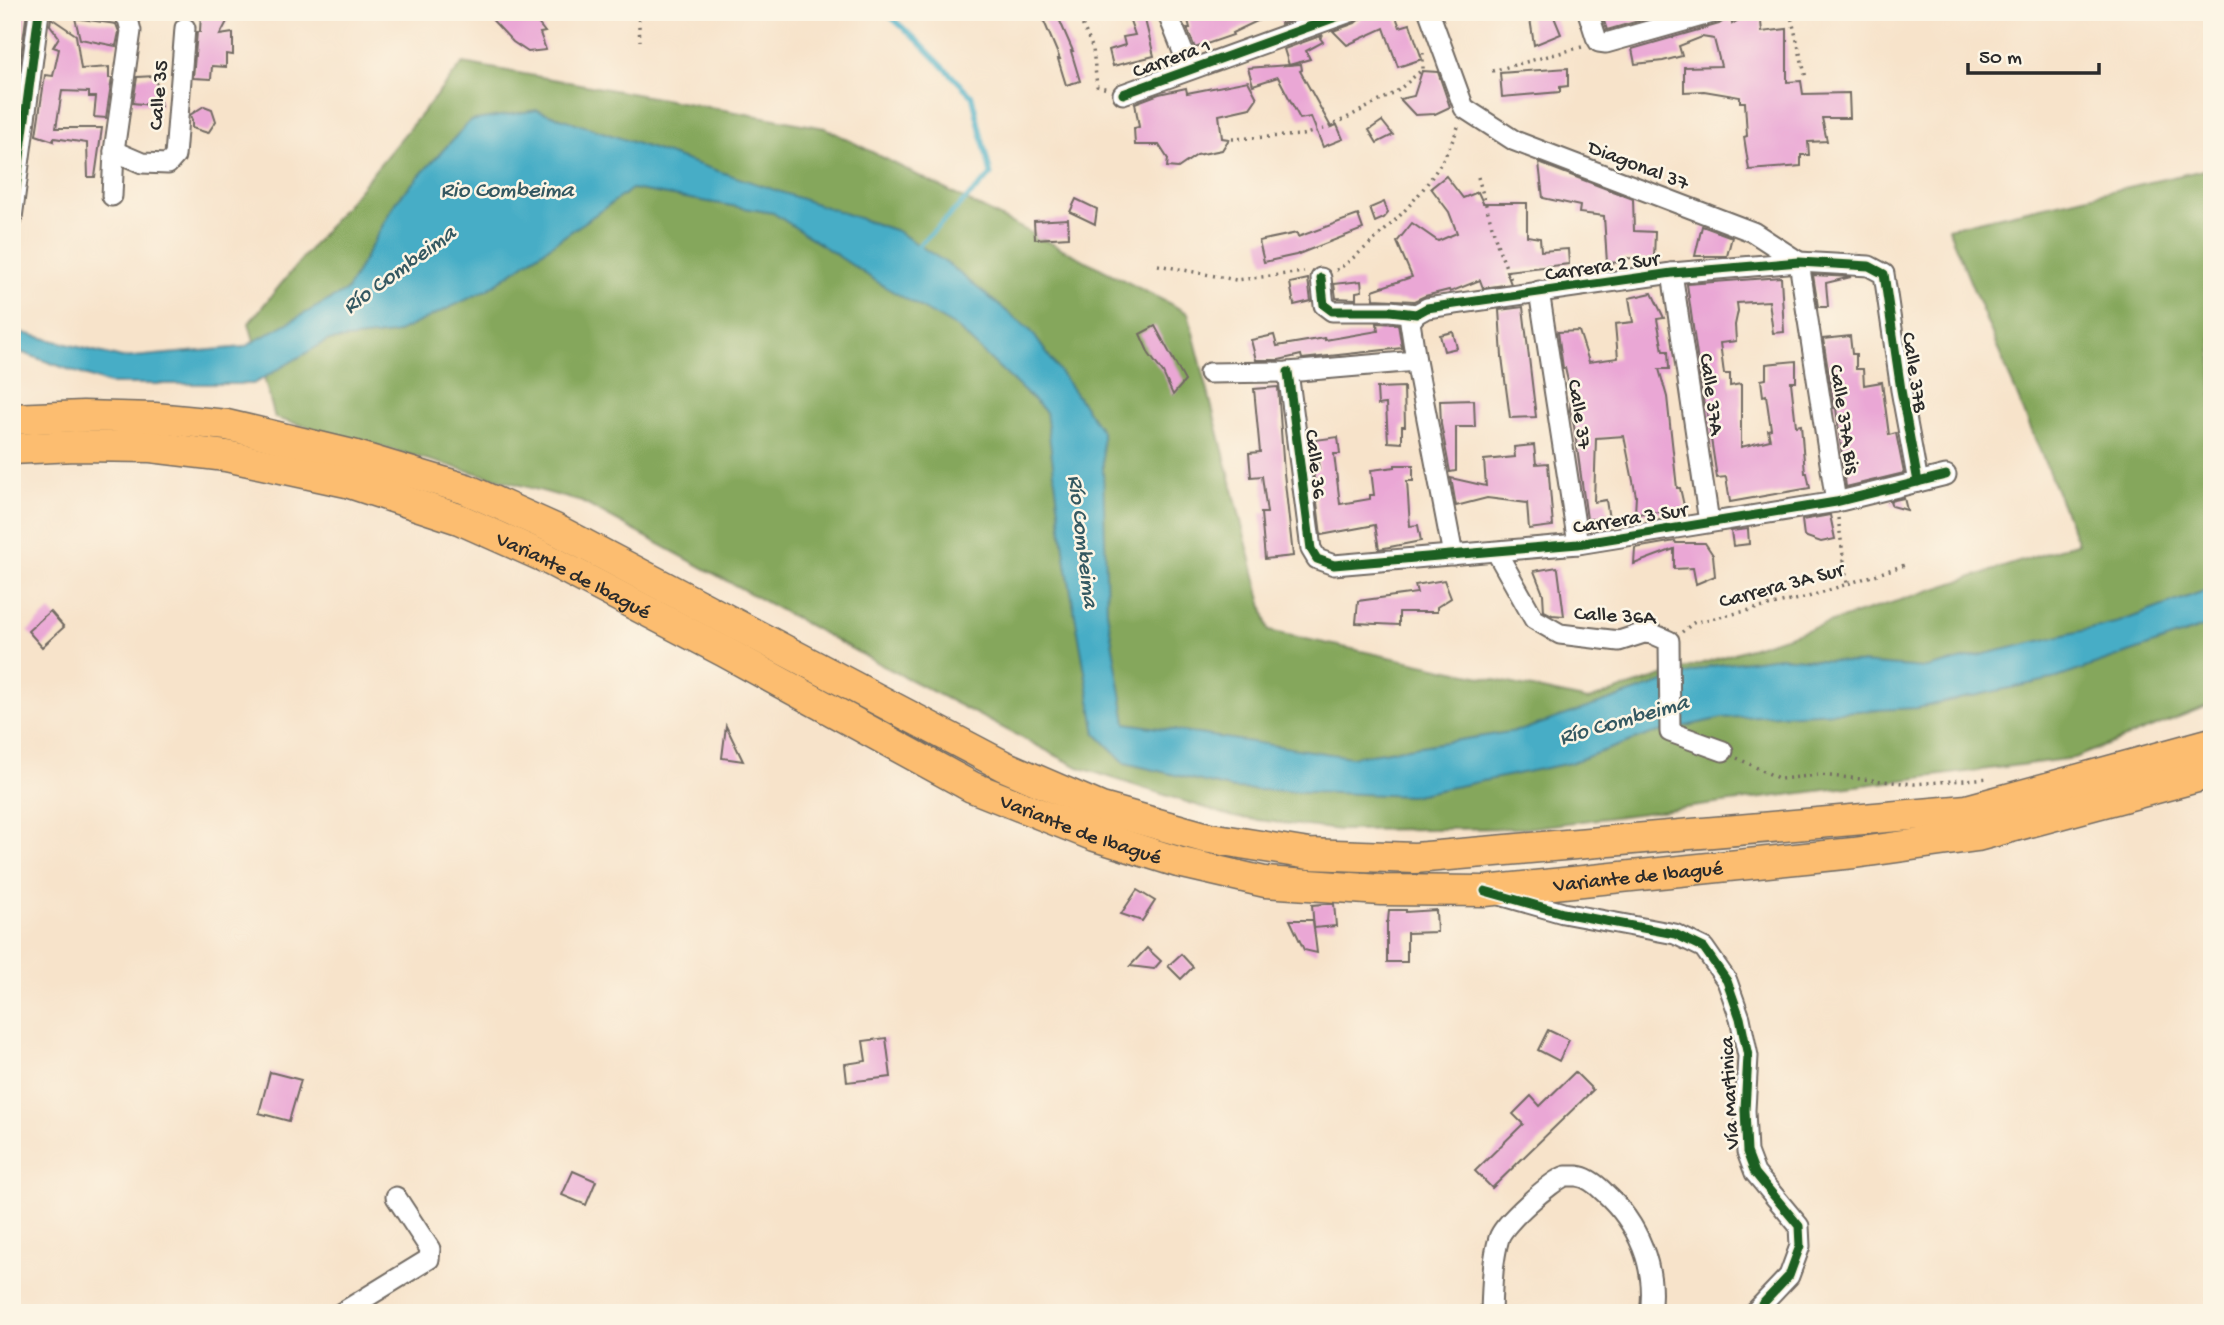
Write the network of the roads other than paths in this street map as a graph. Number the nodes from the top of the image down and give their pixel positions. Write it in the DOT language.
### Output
graph roads {
  1 [pos="39,12"];
  2 [pos="1167,12"];
  3 [pos="1350,12"];
  4 [pos="1429,12"];
  5 [pos="1588,12"];
  6 [pos="1716,12"];
  7 [pos="125,16"];
  8 [pos="185,28"];
  9 [pos="1190,68"];
  10 [pos="1123,94"];
  11 [pos="114,151"];
  12 [pos="111,196"];
  13 [pos="12,218"];
  14 [pos="1799,262"];
  15 [pos="1878,270"];
  16 [pos="1322,273"];
  17 [pos="1672,273"];
  18 [pos="1539,291"];
  19 [pos="1416,314"];
  20 [pos="1416,362"];
  21 [pos="1287,372"];
  22 [pos="1209,373"];
  23 [pos="12,419"];
  24 [pos="12,449"];
  25 [pos="1946,475"];
  26 [pos="1918,482"];
  27 [pos="1836,502"];
  28 [pos="1709,522"];
  29 [pos="1578,544"];
  30 [pos="1497,552"];
  31 [pos="1453,555"];
  32 [pos="1317,559"];
  33 [pos="2212,743"];
  34 [pos="1723,751"];
  35 [pos="2212,773"];
  36 [pos="1485,891"];
  37 [pos="396,1197"];
  38 [pos="341,1313"];
  39 [pos="1492,1313"];
  40 [pos="1650,1313"];
  41 [pos="1754,1313"];
  1 -- 13 [label="street"];
  2 -- 9 [label="street"];
  3 -- 9 [label="street, Carrera 1"];
  4 -- 14 [label="street, Diagonal 37"];
  5 -- 6 [label="street"];
  7 -- 11 [label="street"];
  8 -- 11 [label="street, Calle 35"];
  9 -- 10 [label="street, Carrera 1"];
  11 -- 12 [label="street"];
  14 -- 15 [label="street, Carrera 2 Sur"];
  14 -- 17 [label="street, Carrera 2 Sur"];
  14 -- 27 [label="street, Calle 37A Bis"];
  15 -- 26 [label="street, Calle 37B"];
  16 -- 19 [label="street, Carrera 2 Sur"];
  17 -- 18 [label="street, Carrera 2 Sur"];
  17 -- 28 [label="street, Calle 37A"];
  18 -- 19 [label="street, Carrera 2 Sur"];
  18 -- 29 [label="street, Calle 37"];
  19 -- 20 [label="street"];
  20 -- 21 [label="street"];
  20 -- 31 [label="street"];
  21 -- 22 [label="street"];
  21 -- 32 [label="street, Calle 36"];
  23 -- 33 [label="highway, Variante de Ibagué"];
  24 -- 36 [label="highway, Variante de Ibagué"];
  25 -- 26 [label="street, Carrera 3 Sur"];
  26 -- 27 [label="street, Carrera 3 Sur"];
  27 -- 28 [label="street, Carrera 3 Sur"];
  28 -- 29 [label="street, Carrera 3 Sur"];
  29 -- 30 [label="street, Carrera 3 Sur"];
  30 -- 31 [label="street, Carrera 3 Sur"];
  30 -- 34 [label="street, Calle 36A"];
  31 -- 32 [label="street, Carrera 3 Sur"];
  35 -- 36 [label="highway, Variante de Ibagué"];
  36 -- 41 [label="street, Vía Martinica"];
  37 -- 38 [label="street"];
  39 -- 40 [label="street"];
}
